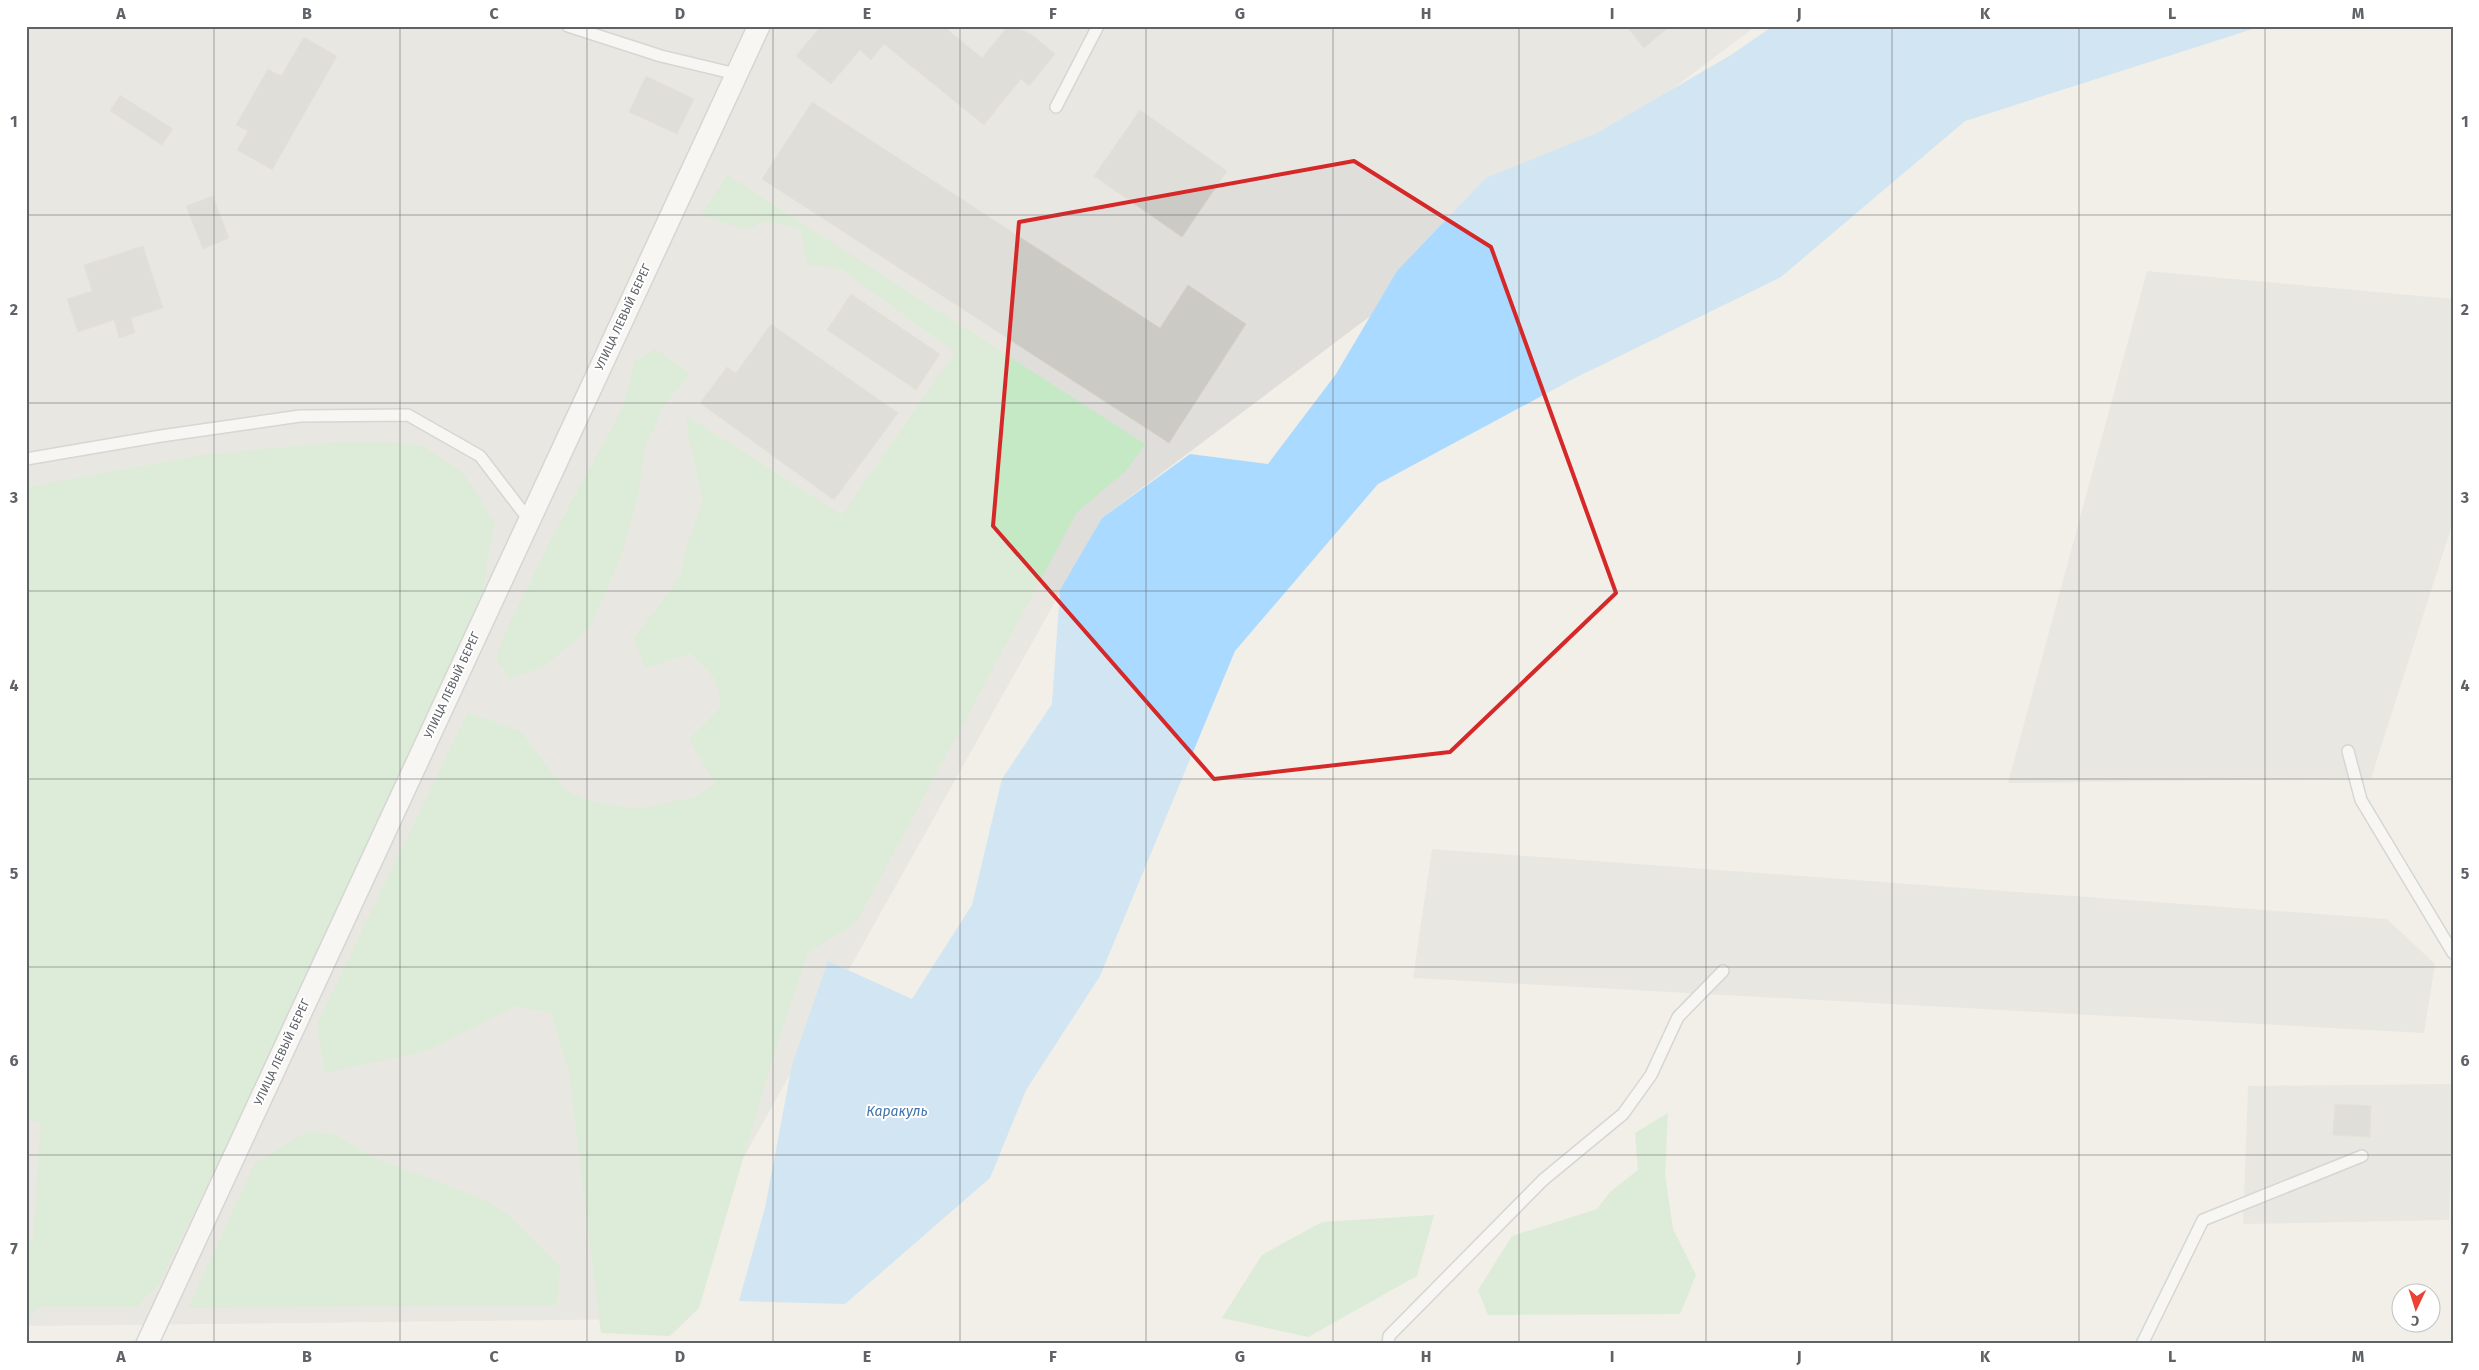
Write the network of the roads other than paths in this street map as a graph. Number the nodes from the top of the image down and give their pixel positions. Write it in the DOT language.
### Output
graph roads {
  1 [pos="568,26"];
  2 [pos="759,26"];
  3 [pos="1098,26"];
  4 [pos="736,74"];
  5 [pos="1056,107"];
  6 [pos="26,459"];
  7 [pos="529,520"];
  8 [pos="2348,751"];
  9 [pos="2453,953"];
  10 [pos="1723,971"];
  11 [pos="2362,1156"];
  12 [pos="146,1344"];
  13 [pos="1388,1344"];
  14 [pos="2142,1344"];
  1 -- 4 [label="lane"];
  2 -- 4 [label="street, УЛИЦА ЛЕВЫЙ БЕРЕГ"];
  3 -- 5 [label="lane"];
  4 -- 7 [label="street, УЛИЦА ЛЕВЫЙ БЕРЕГ"];
  6 -- 7 [label="lane"];
  7 -- 12 [label="street, УЛИЦА ЛЕВЫЙ БЕРЕГ"];
  8 -- 9 [label="lane"];
  10 -- 13 [label="lane"];
  11 -- 14 [label="lane"];
}
